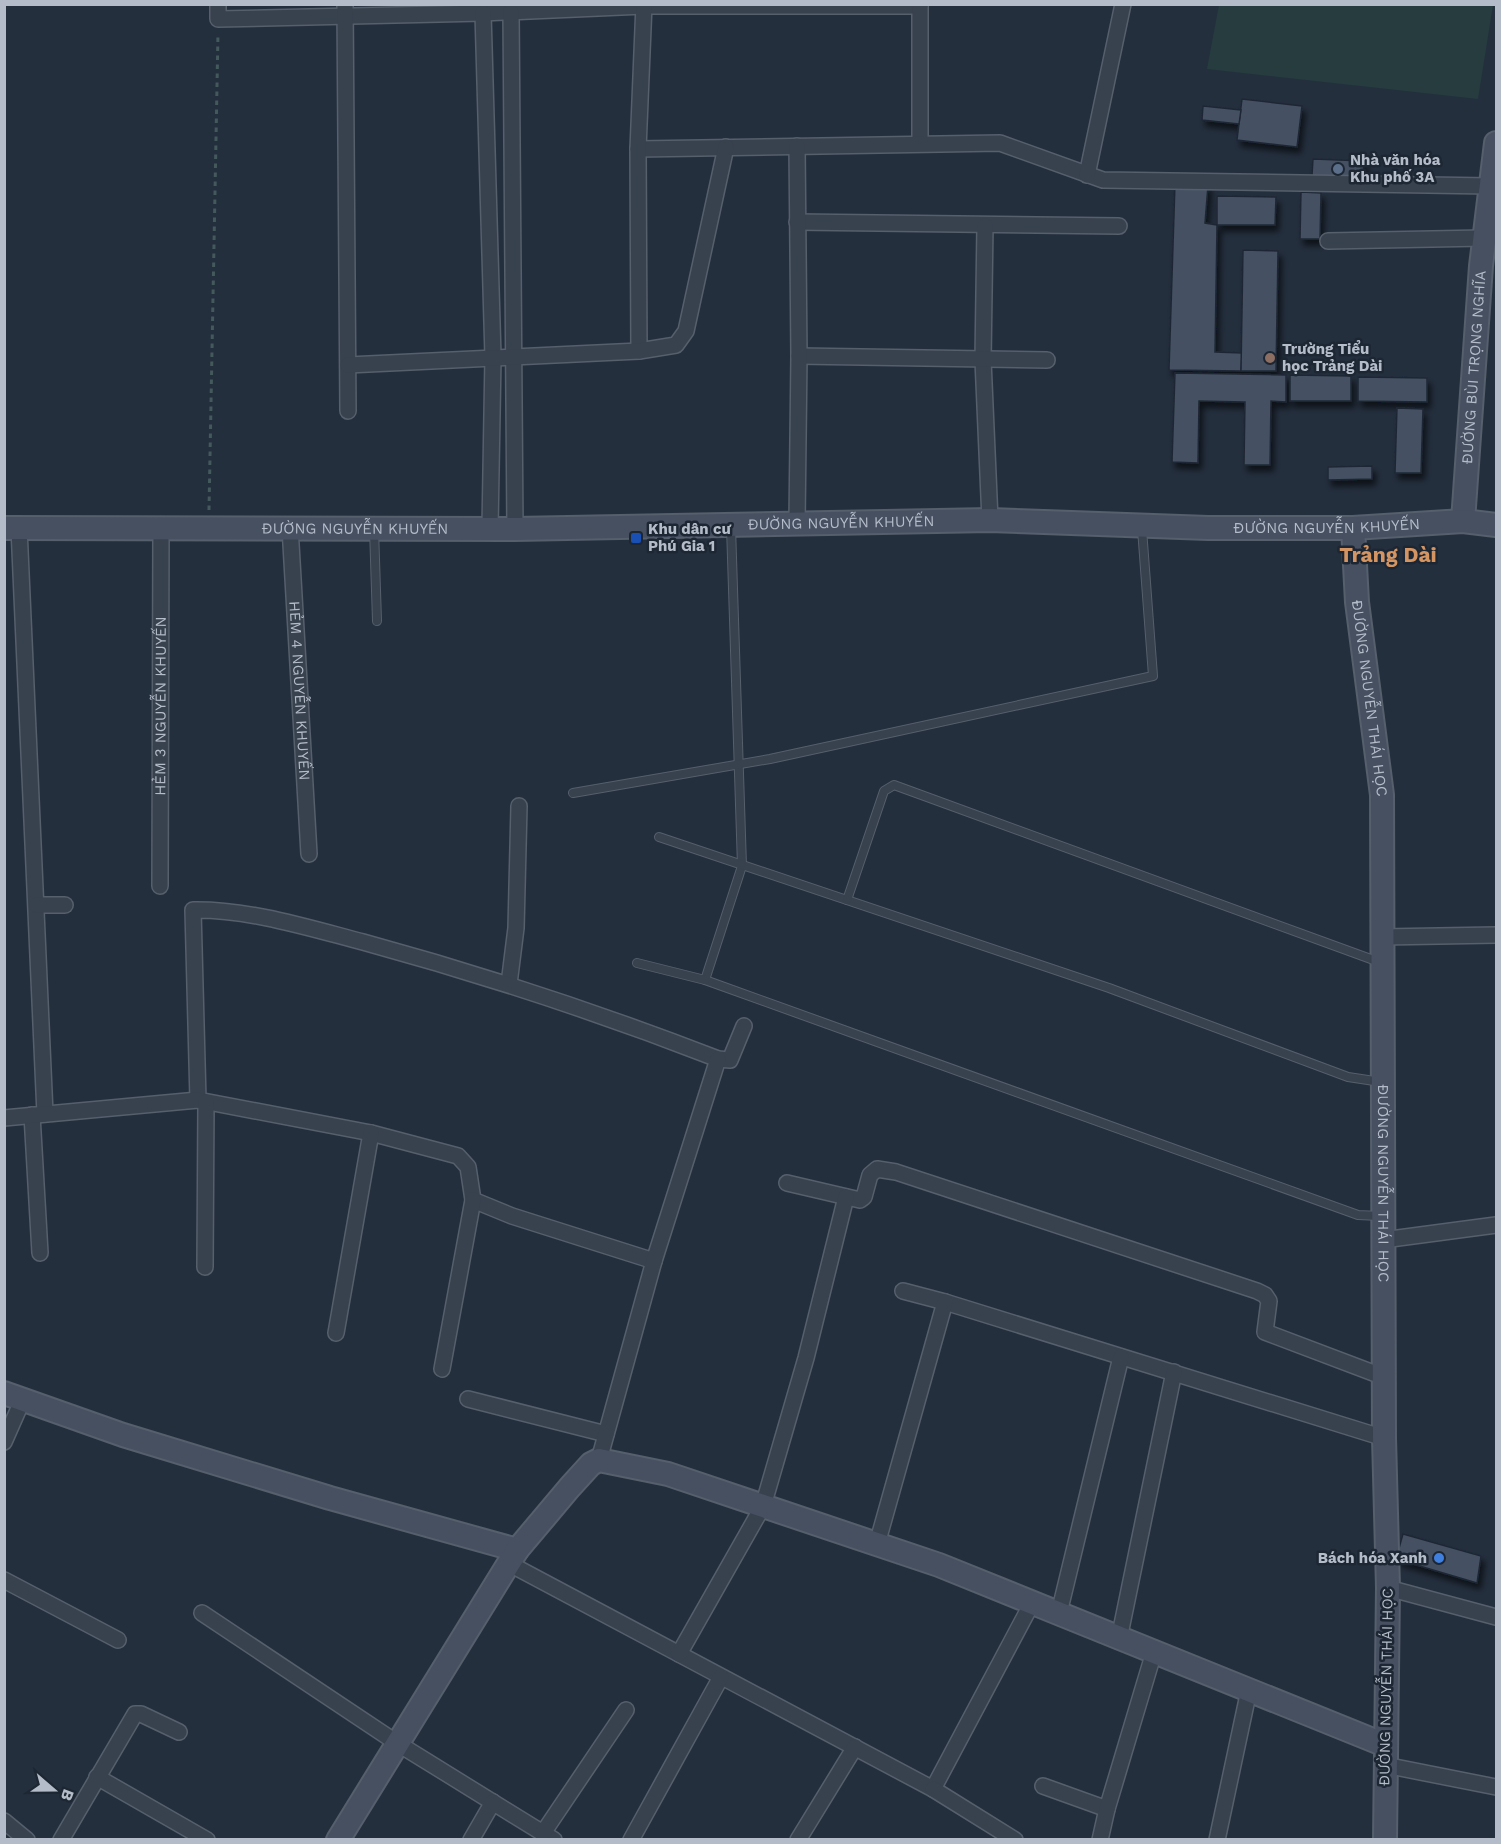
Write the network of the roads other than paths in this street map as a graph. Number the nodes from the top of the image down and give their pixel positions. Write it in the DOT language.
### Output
graph roads {
  1 [pos="1123,4"];
  2 [pos="644,5"];
  3 [pos="788,5"];
  4 [pos="920,5"];
  5 [pos="345,11"];
  6 [pos="218,12"];
  7 [pos="511,12"];
  8 [pos="483,13"];
  9 [pos="920,143"];
  10 [pos="1497,143"];
  11 [pos="797,146"];
  12 [pos="726,147"];
  13 [pos="638,149"];
  14 [pos="1087,174"];
  15 [pos="1490,186"];
  16 [pos="797,222"];
  17 [pos="985,226"];
  18 [pos="1119,226"];
  19 [pos="1484,238"];
  20 [pos="1328,241"];
  21 [pos="1489,266"];
  22 [pos="639,351"];
  23 [pos="493,357"];
  24 [pos="515,357"];
  25 [pos="799,357"];
  26 [pos="983,360"];
  27 [pos="1047,360"];
  28 [pos="348,365"];
  29 [pos="348,411"];
  30 [pos="990,520"];
  31 [pos="1463,521"];
  32 [pos="797,522"];
  33 [pos="731,525"];
  34 [pos="1142,525"];
  35 [pos="1497,525"];
  36 [pos="161,527"];
  37 [pos="290,527"];
  38 [pos="12,528"];
  39 [pos="374,528"];
  40 [pos="490,528"];
  41 [pos="1353,528"];
  42 [pos="515,529"];
  43 [pos="377,621"];
  44 [pos="741,764"];
  45 [pos="573,793"];
  46 [pos="519,806"];
  47 [pos="659,837"];
  48 [pos="309,854"];
  49 [pos="742,866"];
  50 [pos="160,886"];
  51 [pos="847,900"];
  52 [pos="65,904"];
  53 [pos="36,905"];
  54 [pos="1497,935"];
  55 [pos="1382,937"];
  56 [pos="637,963"];
  57 [pos="1383,963"];
  58 [pos="705,980"];
  59 [pos="509,984"];
  60 [pos="744,1026"];
  61 [pos="718,1059"];
  62 [pos="1383,1082"];
  63 [pos="202,1101"];
  64 [pos="39,1115"];
  65 [pos="4,1118"];
  66 [pos="371,1133"];
  67 [pos="787,1183"];
  68 [pos="846,1197"];
  69 [pos="473,1200"];
  70 [pos="1383,1216"];
  71 [pos="1497,1225"];
  72 [pos="1383,1240"];
  73 [pos="40,1253"];
  74 [pos="654,1261"];
  75 [pos="205,1267"];
  76 [pos="903,1291"];
  77 [pos="945,1302"];
  78 [pos="336,1333"];
  79 [pos="1121,1357"];
  80 [pos="442,1369"];
  81 [pos="1174,1372"];
  82 [pos="1384,1377"];
  83 [pos="14,1396"];
  84 [pos="468,1399"];
  85 [pos="606,1434"];
  86 [pos="1384,1438"];
  87 [pos="4,1442"];
  88 [pos="599,1460"];
  89 [pos="764,1506"];
  90 [pos="877,1544"];
  91 [pos="513,1557"];
  92 [pos="4,1580"];
  93 [pos="1388,1588"];
  94 [pos="1032,1603"];
  95 [pos="202,1613"];
  96 [pos="1059,1614"];
  97 [pos="1497,1617"];
  98 [pos="1119,1639"];
  99 [pos="118,1640"];
  100 [pos="1154,1652"];
  101 [pos="680,1654"];
  102 [pos="721,1677"];
  103 [pos="1249,1690"];
  104 [pos="626,1710"];
  105 [pos="179,1732"];
  106 [pos="397,1743"];
  107 [pos="855,1747"];
  108 [pos="1385,1755"];
  109 [pos="98,1777"];
  110 [pos="1044,1786"];
  111 [pos="1497,1787"];
  112 [pos="933,1790"];
  113 [pos="493,1802"];
  114 [pos="1107,1809"];
  115 [pos="4,1821"];
  116 [pos="549,1836"];
  117 [pos="27,1839"];
  118 [pos="61,1839"];
  119 [pos="207,1839"];
  120 [pos="338,1839"];
  121 [pos="471,1839"];
  122 [pos="631,1839"];
  123 [pos="798,1839"];
  124 [pos="1015,1839"];
  125 [pos="1100,1839"];
  126 [pos="1217,1839"];
  127 [pos="1385,1839"];
  1 -- 14 [label="street"];
  2 -- 3 [label="street"];
  2 -- 7 [label="street"];
  2 -- 13 [label="street"];
  3 -- 4 [label="street"];
  4 -- 9 [label="street"];
  5 -- 6 [label="street"];
  5 -- 8 [label="street"];
  5 -- 28 [label="street"];
  7 -- 8 [label="street"];
  7 -- 24 [label="street"];
  8 -- 23 [label="street"];
  9 -- 11 [label="street"];
  9 -- 14 [label="street"];
  10 -- 15 [label="street, ĐƯỜNG BÙI TRỌNG NGHĨA"];
  11 -- 12 [label="street"];
  11 -- 16 [label="street"];
  12 -- 13 [label="street"];
  12 -- 22 [label="street"];
  13 -- 22 [label="street"];
  14 -- 15 [label="street"];
  15 -- 19 [label="street, ĐƯỜNG BÙI TRỌNG NGHĨA"];
  16 -- 17 [label="street"];
  16 -- 25 [label="street"];
  17 -- 18 [label="street"];
  17 -- 26 [label="street"];
  19 -- 20 [label="street"];
  19 -- 21 [label="street, ĐƯỜNG BÙI TRỌNG NGHĨA"];
  21 -- 31 [label="street, ĐƯỜNG BÙI TRỌNG NGHĨA"];
  22 -- 24 [label="street"];
  23 -- 24 [label="street"];
  23 -- 28 [label="street"];
  23 -- 40 [label="street"];
  24 -- 42 [label="street"];
  25 -- 26 [label="street"];
  25 -- 32 [label="street"];
  26 -- 27 [label="street"];
  26 -- 30 [label="street"];
  28 -- 29 [label="street"];
  30 -- 32 [label="street, ĐƯỜNG NGUYỄN KHUYẾN"];
  30 -- 34 [label="street, ĐƯỜNG NGUYỄN KHUYẾN"];
  31 -- 35 [label="street, ĐƯỜNG NGUYỄN KHUYẾN"];
  31 -- 41 [label="street, ĐƯỜNG NGUYỄN KHUYẾN"];
  32 -- 33 [label="street, ĐƯỜNG NGUYỄN KHUYẾN"];
  33 -- 42 [label="street, ĐƯỜNG NGUYỄN KHUYẾN"];
  33 -- 44 [label="lane"];
  34 -- 41 [label="street, ĐƯỜNG NGUYỄN KHUYẾN"];
  34 -- 44 [label="lane"];
  36 -- 37 [label="street, ĐƯỜNG NGUYỄN KHUYẾN"];
  36 -- 38 [label="street, ĐƯỜNG NGUYỄN KHUYẾN"];
  36 -- 50 [label="street, HẺM 3 NGUYỄN KHUYẾN"];
  37 -- 39 [label="street, ĐƯỜNG NGUYỄN KHUYẾN"];
  37 -- 48 [label="street, HẺM 4 NGUYỄN KHUYẾN"];
  38 -- 53 [label="street"];
  39 -- 40 [label="street, ĐƯỜNG NGUYỄN KHUYẾN"];
  39 -- 43 [label="lane"];
  40 -- 42 [label="street, ĐƯỜNG NGUYỄN KHUYẾN"];
  41 -- 55 [label="street, ĐƯỜNG NGUYỄN THÁI HỌC"];
  44 -- 45 [label="lane"];
  44 -- 49 [label="lane"];
  46 -- 59 [label="street"];
  47 -- 49 [label="lane"];
  49 -- 51 [label="lane"];
  49 -- 58 [label="lane"];
  51 -- 57 [label="lane"];
  51 -- 62 [label="lane"];
  52 -- 53 [label="street"];
  53 -- 64 [label="street"];
  54 -- 55 [label="street"];
  55 -- 57 [label="street, ĐƯỜNG NGUYỄN THÁI HỌC"];
  56 -- 58 [label="lane"];
  57 -- 62 [label="street, ĐƯỜNG NGUYỄN THÁI HỌC"];
  58 -- 70 [label="lane"];
  59 -- 61 [label="street"];
  59 -- 63 [label="street"];
  60 -- 61 [label="street"];
  61 -- 74 [label="street"];
  62 -- 70 [label="street, ĐƯỜNG NGUYỄN THÁI HỌC"];
  63 -- 64 [label="street"];
  63 -- 66 [label="street"];
  63 -- 75 [label="street"];
  64 -- 65 [label="street"];
  64 -- 73 [label="street"];
  66 -- 69 [label="street"];
  66 -- 78 [label="street"];
  67 -- 68 [label="street"];
  68 -- 82 [label="street"];
  68 -- 89 [label="street"];
  69 -- 74 [label="street"];
  69 -- 80 [label="street"];
  70 -- 72 [label="street, ĐƯỜNG NGUYỄN THÁI HỌC"];
  71 -- 72 [label="street"];
  72 -- 82 [label="street, ĐƯỜNG NGUYỄN THÁI HỌC"];
  74 -- 85 [label="street"];
  76 -- 77 [label="street"];
  77 -- 79 [label="street"];
  77 -- 90 [label="street"];
  79 -- 81 [label="street"];
  79 -- 96 [label="street"];
  81 -- 86 [label="street"];
  81 -- 98 [label="street"];
  82 -- 86 [label="street, ĐƯỜNG NGUYỄN THÁI HỌC"];
  83 -- 87 [label="street"];
  83 -- 91 [label="street"];
  84 -- 85 [label="street"];
  85 -- 88 [label="street"];
  86 -- 93 [label="street, ĐƯỜNG NGUYỄN THÁI HỌC"];
  88 -- 89 [label="street"];
  88 -- 91 [label="street"];
  89 -- 90 [label="street"];
  89 -- 101 [label="street"];
  90 -- 94 [label="street"];
  91 -- 101 [label="street"];
  91 -- 106 [label="street"];
  92 -- 99 [label="street"];
  93 -- 97 [label="street"];
  93 -- 108 [label="street, ĐƯỜNG NGUYỄN THÁI HỌC"];
  94 -- 96 [label="street"];
  94 -- 112 [label="street"];
  95 -- 106 [label="street"];
  96 -- 98 [label="street"];
  98 -- 100 [label="street"];
  100 -- 103 [label="street"];
  100 -- 114 [label="street"];
  101 -- 102 [label="street"];
  102 -- 107 [label="street"];
  102 -- 122 [label="street"];
  103 -- 108 [label="street"];
  103 -- 126 [label="street"];
  104 -- 116 [label="street"];
  105 -- 109 [label="street"];
  106 -- 113 [label="street"];
  106 -- 120 [label="street"];
  107 -- 112 [label="street"];
  107 -- 123 [label="street"];
  108 -- 111 [label="street"];
  108 -- 127 [label="street, ĐƯỜNG NGUYỄN THÁI HỌC"];
  109 -- 118 [label="street"];
  109 -- 119 [label="street"];
  110 -- 114 [label="street"];
  112 -- 124 [label="street"];
  113 -- 116 [label="street"];
  113 -- 121 [label="street"];
  114 -- 125 [label="street"];
  115 -- 117 [label="street"];
}
